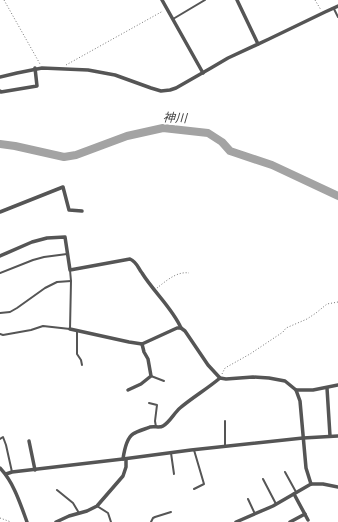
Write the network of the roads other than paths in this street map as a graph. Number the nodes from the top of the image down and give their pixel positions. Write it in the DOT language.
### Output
graph roads {
  1 [pos="205,0"];
  2 [pos="236,0"];
  3 [pos="164,1"];
  4 [pos="338,6"];
  5 [pos="333,7"];
  6 [pos="338,17"];
  7 [pos="172,19"];
  8 [pos="258,44"];
  9 [pos="36,68"];
  10 [pos="202,73"];
  11 [pos="0,77"];
  12 [pos="0,91"];
  13 [pos="82,211"];
  14 [pos="0,212"];
  15 [pos="67,254"];
  16 [pos="0,256"];
  17 [pos="70,270"];
  18 [pos="0,273"];
  19 [pos="71,281"];
  20 [pos="0,313"];
  21 [pos="181,328"];
  22 [pos="70,329"];
  23 [pos="77,331"];
  24 [pos="0,334"];
  25 [pos="142,344"];
  26 [pos="82,365"];
  27 [pos="151,376"];
  28 [pos="220,378"];
  29 [pos="164,381"];
  30 [pos="338,385"];
  31 [pos="327,388"];
  32 [pos="128,390"];
  33 [pos="296,390"];
  34 [pos="149,403"];
  35 [pos="225,421"];
  36 [pos="156,426"];
  37 [pos="330,436"];
  38 [pos="338,436"];
  39 [pos="303,438"];
  40 [pos="0,439"];
  41 [pos="29,441"];
  42 [pos="225,446"];
  43 [pos="194,450"];
  44 [pos="172,453"];
  45 [pos="125,459"];
  46 [pos="0,468"];
  47 [pos="35,470"];
  48 [pos="12,472"];
  49 [pos="285,472"];
  50 [pos="6,474"];
  51 [pos="174,474"];
  52 [pos="263,479"];
  53 [pos="311,484"];
  54 [pos="338,487"];
  55 [pos="194,489"];
  56 [pos="57,490"];
  57 [pos="295,493"];
  58 [pos="248,499"];
  59 [pos="276,504"];
  60 [pos="97,506"];
  61 [pos="171,512"];
  62 [pos="79,513"];
  63 [pos="255,514"];
  64 [pos="305,514"];
  65 [pos="308,520"];
  66 [pos="27,522"];
  67 [pos="56,522"];
  68 [pos="111,522"];
  69 [pos="151,522"];
  70 [pos="238,522"];
  71 [pos="290,522"];
  1 -- 7 [label="lane"];
  2 -- 8 [label="street"];
  3 -- 7 [label="street"];
  4 -- 5 [label="street"];
  5 -- 6 [label="lane"];
  5 -- 8 [label="street"];
  7 -- 10 [label="street"];
  8 -- 10 [label="street"];
  9 -- 10 [label="street"];
  9 -- 11 [label="street"];
  9 -- 12 [label="street"];
  13 -- 14 [label="street"];
  15 -- 16 [label="street"];
  15 -- 17 [label="street"];
  15 -- 18 [label="lane"];
  17 -- 19 [label="lane"];
  17 -- 21 [label="street"];
  19 -- 20 [label="lane"];
  19 -- 22 [label="lane"];
  21 -- 25 [label="street"];
  21 -- 28 [label="street"];
  22 -- 23 [label="street"];
  22 -- 24 [label="lane"];
  23 -- 25 [label="street"];
  23 -- 26 [label="lane"];
  25 -- 27 [label="street"];
  27 -- 29 [label="lane"];
  27 -- 32 [label="street"];
  28 -- 33 [label="street"];
  28 -- 36 [label="street"];
  30 -- 31 [label="street"];
  31 -- 33 [label="street"];
  31 -- 37 [label="street"];
  33 -- 39 [label="street"];
  34 -- 36 [label="lane"];
  35 -- 42 [label="lane"];
  36 -- 45 [label="street"];
  37 -- 38 [label="street"];
  37 -- 39 [label="street"];
  39 -- 42 [label="street"];
  39 -- 53 [label="street"];
  40 -- 48 [label="lane"];
  41 -- 47 [label="street"];
  42 -- 43 [label="street"];
  43 -- 44 [label="street"];
  43 -- 55 [label="lane"];
  44 -- 45 [label="street"];
  44 -- 51 [label="lane"];
  45 -- 47 [label="street"];
  45 -- 60 [label="street"];
  46 -- 50 [label="street"];
  47 -- 48 [label="street"];
  48 -- 50 [label="street"];
  49 -- 57 [label="lane"];
  50 -- 66 [label="street"];
  52 -- 59 [label="lane"];
  53 -- 54 [label="street"];
  53 -- 57 [label="street"];
  56 -- 62 [label="lane"];
  57 -- 59 [label="street"];
  57 -- 64 [label="street"];
  58 -- 63 [label="lane"];
  59 -- 63 [label="street"];
  60 -- 62 [label="street"];
  60 -- 68 [label="lane"];
  61 -- 69 [label="lane"];
  62 -- 67 [label="street"];
  63 -- 70 [label="street"];
  64 -- 65 [label="street"];
  64 -- 71 [label="street"];
}
